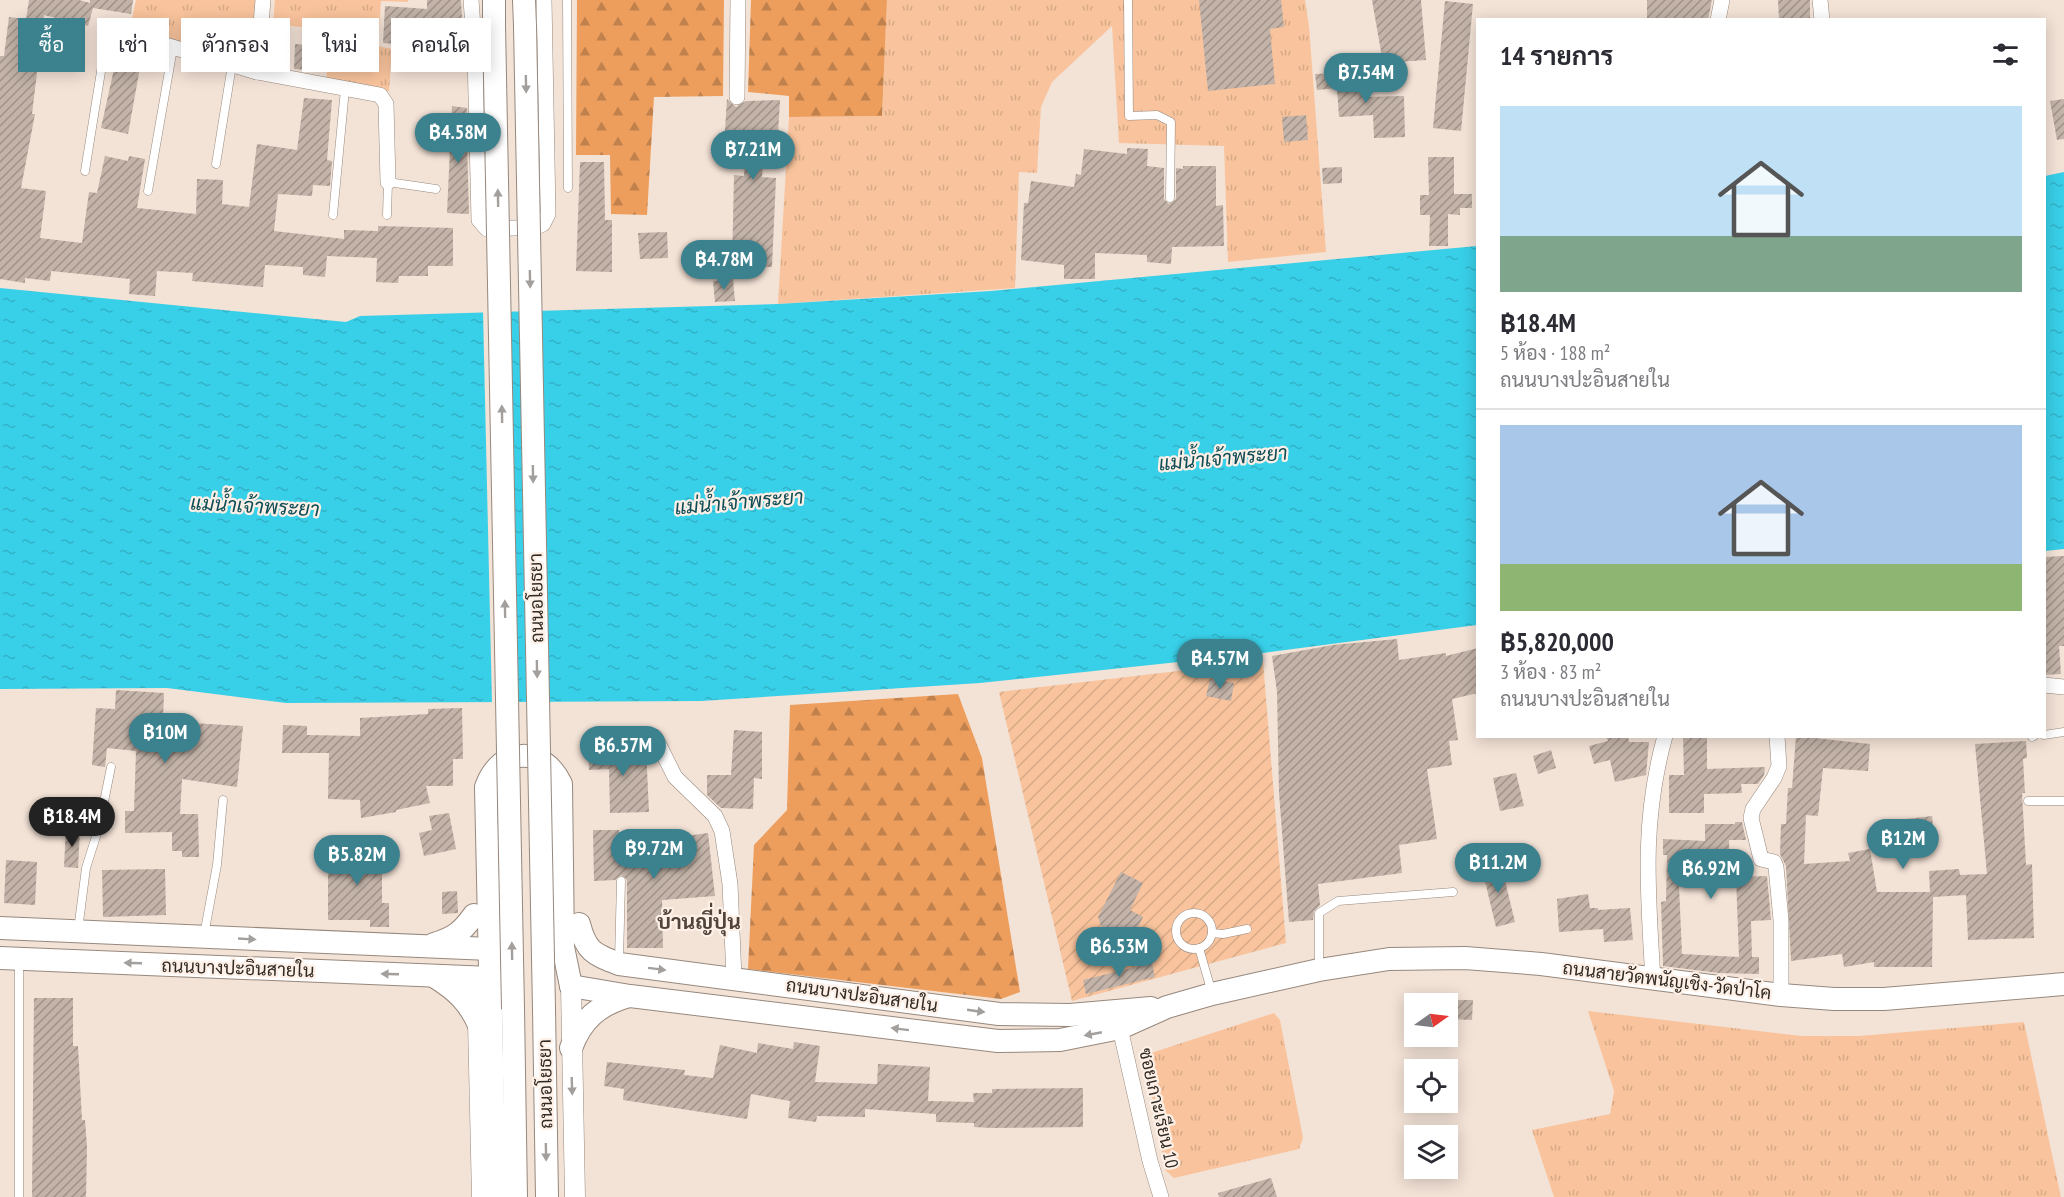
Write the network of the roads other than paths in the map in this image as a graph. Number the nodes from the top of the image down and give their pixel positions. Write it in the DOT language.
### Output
graph roads {
  1 [pos="263,0"];
  2 [pos="471,0"];
  3 [pos="494,0"];
  4 [pos="524,0"];
  5 [pos="544,0"];
  6 [pos="567,0"];
  7 [pos="738,0"];
  8 [pos="1128,0"];
  9 [pos="1722,0"];
  10 [pos="1820,0"];
  11 [pos="262,18"];
  12 [pos="1718,18"];
  13 [pos="1822,18"];
  14 [pos="169,47"];
  15 [pos="173,48"];
  16 [pos="181,50"];
  17 [pos="101,72"];
  18 [pos="231,72"];
  19 [pos="257,72"];
  20 [pos="345,89"];
  21 [pos="737,97"];
  22 [pos="216,164"];
  23 [pos="85,171"];
  24 [pos="388,182"];
  25 [pos="568,188"];
  26 [pos="436,189"];
  27 [pos="148,191"];
  28 [pos="1170,198"];
  29 [pos="333,215"];
  30 [pos="387,215"];
  31 [pos="2046,685"];
  32 [pos="2064,687"];
  33 [pos="2064,732"];
  34 [pos="2046,735"];
  35 [pos="655,737"];
  36 [pos="1665,738"];
  37 [pos="1777,738"];
  38 [pos="111,766"];
  39 [pos="223,800"];
  40 [pos="2028,801"];
  41 [pos="2064,801"];
  42 [pos="621,881"];
  43 [pos="1453,892"];
  44 [pos="474,915"];
  45 [pos="579,924"];
  46 [pos="0,928"];
  47 [pos="1247,928"];
  48 [pos="78,932"];
  49 [pos="1212,933"];
  50 [pos="204,937"];
  51 [pos="427,947"];
  52 [pos="483,948"];
  53 [pos="1199,948"];
  54 [pos="9,958"];
  55 [pos="619,964"];
  56 [pos="1319,970"];
  57 [pos="434,976"];
  58 [pos="484,978"];
  59 [pos="734,978"];
  60 [pos="1653,980"];
  61 [pos="1272,981"];
  62 [pos="2064,984"];
  63 [pos="571,986"];
  64 [pos="1212,994"];
  65 [pos="1781,995"];
  66 [pos="630,996"];
  67 [pos="1167,1006"];
  68 [pos="479,1025"];
  69 [pos="1120,1028"];
  70 [pos="571,1048"];
  71 [pos="19,1197"];
  72 [pos="482,1197"];
  73 [pos="495,1197"];
  74 [pos="516,1197"];
  75 [pos="547,1197"];
  76 [pos="575,1197"];
  77 [pos="1161,1197"];
  1 -- 11 [label="street"];
  2 -- 5 [label="street"];
  74 -- 3 [label="main road, ถนนอโยธยา, one-way, bridge"];
  4 -- 75 [label="main road, ถนนอโยธยา, one-way, bridge"];
  6 -- 25 [label="lane"];
  7 -- 21 [label="street"];
  8 -- 28 [label="lane"];
  9 -- 12 [label="street"];
  10 -- 13 [label="street"];
  14 -- 15 [label="street"];
  15 -- 16 [label="street"];
  15 -- 27 [label="lane"];
  17 -- 23 [label="lane"];
  18 -- 22 [label="lane"];
  19 -- 20 [label="street"];
  20 -- 24 [label="street"];
  20 -- 29 [label="lane"];
  24 -- 26 [label="lane"];
  24 -- 30 [label="lane"];
  31 -- 32 [label="street"];
  33 -- 34 [label="lane"];
  35 -- 59 [label="street"];
  36 -- 60 [label="street"];
  37 -- 65 [label="street"];
  38 -- 48 [label="lane"];
  39 -- 50 [label="lane"];
  40 -- 41 [label="lane"];
  42 -- 55 [label="lane"];
  43 -- 56 [label="lane"];
  44 -- 45 [label="main road, ถนนบางปะอินสายใน"];
  44 -- 51 [label="main road"];
  44 -- 52 [label="main road, ถนนบางปะอินสายใน"];
  45 -- 55 [label="main road, ถนนบางปะอินสายใน"];
  45 -- 63 [label="main road, ถนนบางปะอินสายใน"];
  46 -- 48 [label="main road, ถนนบางปะอินสายใน"];
  47 -- 49 [label="lane"];
  48 -- 50 [label="main road, ถนนบางปะอินสายใน"];
  49 -- 53 [label="lane"];
  49 -- 53 [label="lane"];
  50 -- 51 [label="main road, ถนนบางปะอินสายใน, one-way"];
  51 -- 52 [label="main road, ถนนบางปะอินสายใน"];
  52 -- 58 [label="main road, ถนนบางปะอินสายใน"];
  52 -- 63 [label="main road, ถนนบางปะอินสายใน"];
  53 -- 64 [label="lane"];
  57 -- 54 [label="main road, ถนนบางปะอินสายใน, one-way"];
  54 -- 71 [label="lane"];
  55 -- 59 [label="main road, ถนนบางปะอินสายใน, one-way"];
  56 -- 60 [label="main road, ถนนสายวัดพนัญเชิง-วัดป่าโค"];
  56 -- 61 [label="main road, ถนนสายวัดพนัญเชิง-วัดป่าโค"];
  57 -- 58 [label="main road, ถนนบางปะอินสายใน"];
  57 -- 68 [label="main road"];
  58 -- 68 [label="street"];
  58 -- 73 [label="main road"];
  59 -- 67 [label="main road, ถนนบางปะอินสายใน, one-way"];
  60 -- 65 [label="main road, ถนนสายวัดพนัญเชิง-วัดป่าโค"];
  61 -- 64 [label="main road, ถนนบางปะอินสายใน"];
  62 -- 65 [label="main road, ถนนสายวัดพนัญเชิง-วัดป่าโค"];
  63 -- 66 [label="main road, ถนนบางปะอินสายใน"];
  63 -- 70 [label="street, ถนนอโยธยา"];
  64 -- 67 [label="main road, ถนนบางปะอินสายใน"];
  69 -- 66 [label="main road, ถนนบางปะอินสายใน, one-way"];
  66 -- 70 [label="main road"];
  67 -- 69 [label="main road, ถนนบางปะอินสายใน"];
  68 -- 72 [label="street"];
  69 -- 77 [label="street, ซอยเกาะเรียน 10"];
  70 -- 76 [label="street, ถนนอโยธยา, one-way"];
}
